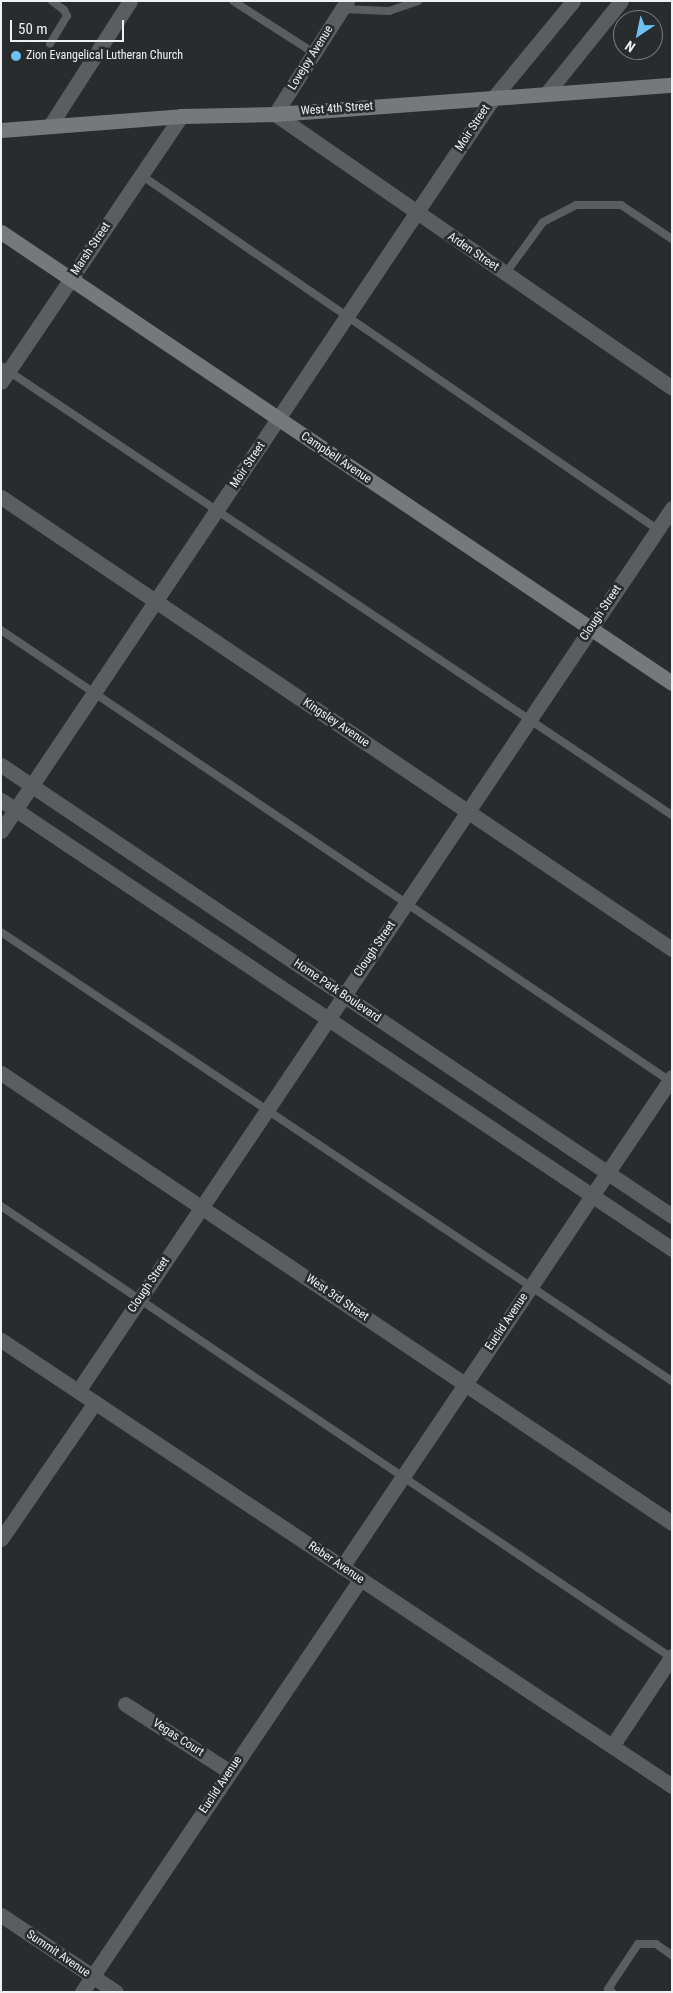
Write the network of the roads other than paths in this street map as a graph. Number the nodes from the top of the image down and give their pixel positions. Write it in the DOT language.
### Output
graph roads {
  1 [pos="52,1"];
  2 [pos="130,1"];
  3 [pos="233,1"];
  4 [pos="418,1"];
  5 [pos="573,1"];
  6 [pos="621,1"];
  7 [pos="344,5"];
  8 [pos="50,44"];
  9 [pos="314,53"];
  10 [pos="670,86"];
  11 [pos="546,94"];
  12 [pos="494,97"];
  13 [pos="276,114"];
  14 [pos="180,116"];
  15 [pos="1,122"];
  16 [pos="51,124"];
  17 [pos="1,130"];
  18 [pos="141,175"];
  19 [pos="418,214"];
  20 [pos="1,232"];
  21 [pos="672,239"];
  22 [pos="505,274"];
  23 [pos="71,279"];
  24 [pos="349,316"];
  25 [pos="4,373"];
  26 [pos="672,388"];
  27 [pos="279,420"];
  28 [pos="1,497"];
  29 [pos="672,508"];
  30 [pos="217,512"];
  31 [pos="657,529"];
  32 [pos="156,602"];
  33 [pos="590,629"];
  34 [pos="1,630"];
  35 [pos="672,684"];
  36 [pos="95,692"];
  37 [pos="530,718"];
  38 [pos="1,765"];
  39 [pos="32,786"];
  40 [pos="1,800"];
  41 [pos="16,810"];
  42 [pos="468,811"];
  43 [pos="672,815"];
  44 [pos="1,831"];
  45 [pos="405,904"];
  46 [pos="1,932"];
  47 [pos="672,949"];
  48 [pos="344,995"];
  49 [pos="328,1019"];
  50 [pos="1,1073"];
  51 [pos="671,1080"];
  52 [pos="267,1109"];
  53 [pos="607,1173"];
  54 [pos="592,1196"];
  55 [pos="1,1206"];
  56 [pos="202,1207"];
  57 [pos="672,1216"];
  58 [pos="672,1249"];
  59 [pos="531,1286"];
  60 [pos="140,1298"];
  61 [pos="1,1340"];
  62 [pos="672,1381"];
  63 [pos="465,1384"];
  64 [pos="78,1391"];
  65 [pos="95,1402"];
  66 [pos="403,1476"];
  67 [pos="672,1523"];
  68 [pos="1,1539"];
  69 [pos="342,1567"];
  70 [pos="361,1579"];
  71 [pos="671,1657"];
  72 [pos="125,1704"];
  73 [pos="612,1746"];
  74 [pos="230,1772"];
  75 [pos="672,1786"];
  76 [pos="1,1915"];
  77 [pos="672,1955"];
  78 [pos="92,1976"];
  79 [pos="82,1992"];
  80 [pos="116,1992"];
  81 [pos="612,1992"];
  1 -- 8 [label="lane"];
  2 -- 16 [label="street"];
  3 -- 9 [label="lane"];
  4 -- 7 [label="lane"];
  5 -- 12 [label="street, Moir Street"];
  6 -- 11 [label="street"];
  7 -- 9 [label="street, Lovejoy Avenue"];
  9 -- 13 [label="street, Lovejoy Avenue"];
  10 -- 11 [label="main road, West 4th Street"];
  11 -- 12 [label="main road, West 4th Street"];
  12 -- 13 [label="main road, West 4th Street"];
  12 -- 19 [label="street, Moir Street"];
  13 -- 14 [label="main road, West 4th Street"];
  13 -- 19 [label="street, Arden Street"];
  14 -- 16 [label="main road, West 4th Street"];
  14 -- 18 [label="street, Marsh Street"];
  15 -- 16 [label="main road"];
  16 -- 17 [label="main road, West 4th Street"];
  18 -- 23 [label="street, Marsh Street"];
  18 -- 24 [label="lane"];
  19 -- 22 [label="street, Arden Street"];
  19 -- 24 [label="street, Moir Street"];
  20 -- 23 [label="main road, Campbell Avenue"];
  21 -- 22 [label="lane"];
  22 -- 26 [label="street, Arden Street"];
  23 -- 25 [label="street, Marsh Street"];
  23 -- 27 [label="main road, Campbell Avenue"];
  24 -- 27 [label="street, Moir Street"];
  24 -- 31 [label="lane"];
  25 -- 30 [label="lane"];
  27 -- 30 [label="street, Moir Street"];
  27 -- 33 [label="main road, Campbell Avenue"];
  28 -- 32 [label="street, Kingsley Avenue"];
  29 -- 31 [label="street, Clough Street"];
  30 -- 32 [label="street, Moir Street"];
  30 -- 37 [label="lane"];
  31 -- 33 [label="street, Clough Street"];
  32 -- 36 [label="street, Moir Street"];
  32 -- 42 [label="street, Kingsley Avenue"];
  33 -- 35 [label="main road, Campbell Avenue"];
  33 -- 37 [label="street, Clough Street"];
  34 -- 36 [label="lane"];
  36 -- 39 [label="street, Moir Street"];
  36 -- 45 [label="lane"];
  37 -- 42 [label="street, Clough Street"];
  37 -- 43 [label="lane"];
  38 -- 39 [label="street, Home Park Boulevard"];
  39 -- 41 [label="street, Moir Street"];
  39 -- 48 [label="street, Home Park Boulevard"];
  40 -- 41 [label="street"];
  41 -- 44 [label="street, Moir Street"];
  41 -- 49 [label="street"];
  42 -- 45 [label="street, Clough Street"];
  42 -- 47 [label="street, Kingsley Avenue"];
  45 -- 48 [label="street, Clough Street"];
  45 -- 51 [label="lane"];
  46 -- 52 [label="lane"];
  48 -- 49 [label="street, Clough Street"];
  48 -- 53 [label="street, Home Park Boulevard"];
  49 -- 52 [label="street, Clough Street"];
  49 -- 54 [label="street"];
  50 -- 56 [label="street, West 3rd Street"];
  51 -- 53 [label="street, Euclid Avenue"];
  52 -- 56 [label="street, Clough Street"];
  52 -- 59 [label="lane"];
  53 -- 54 [label="street, Euclid Avenue"];
  53 -- 57 [label="street, Home Park Boulevard"];
  54 -- 58 [label="street"];
  54 -- 59 [label="street, Euclid Avenue"];
  55 -- 60 [label="lane"];
  56 -- 60 [label="street, Clough Street"];
  56 -- 63 [label="street, West 3rd Street"];
  59 -- 62 [label="lane"];
  59 -- 63 [label="street, Euclid Avenue"];
  60 -- 64 [label="street, Clough Street"];
  60 -- 66 [label="lane"];
  61 -- 64 [label="street, Reber Avenue"];
  63 -- 66 [label="street, Euclid Avenue"];
  63 -- 67 [label="street, West 3rd Street"];
  64 -- 65 [label="street, Reber Avenue"];
  65 -- 68 [label="street"];
  65 -- 69 [label="street, Reber Avenue"];
  66 -- 69 [label="street, Euclid Avenue"];
  66 -- 71 [label="lane"];
  69 -- 70 [label="street, Reber Avenue"];
  70 -- 73 [label="street, Reber Avenue"];
  70 -- 74 [label="street, Euclid Avenue"];
  71 -- 73 [label="street"];
  72 -- 74 [label="street, Vegas Court"];
  73 -- 75 [label="street, Reber Avenue"];
  74 -- 78 [label="street, Euclid Avenue"];
  76 -- 78 [label="street, Summit Avenue"];
  77 -- 81 [label="lane"];
  78 -- 79 [label="street, Euclid Avenue"];
  78 -- 80 [label="street, Summit Avenue"];
}
